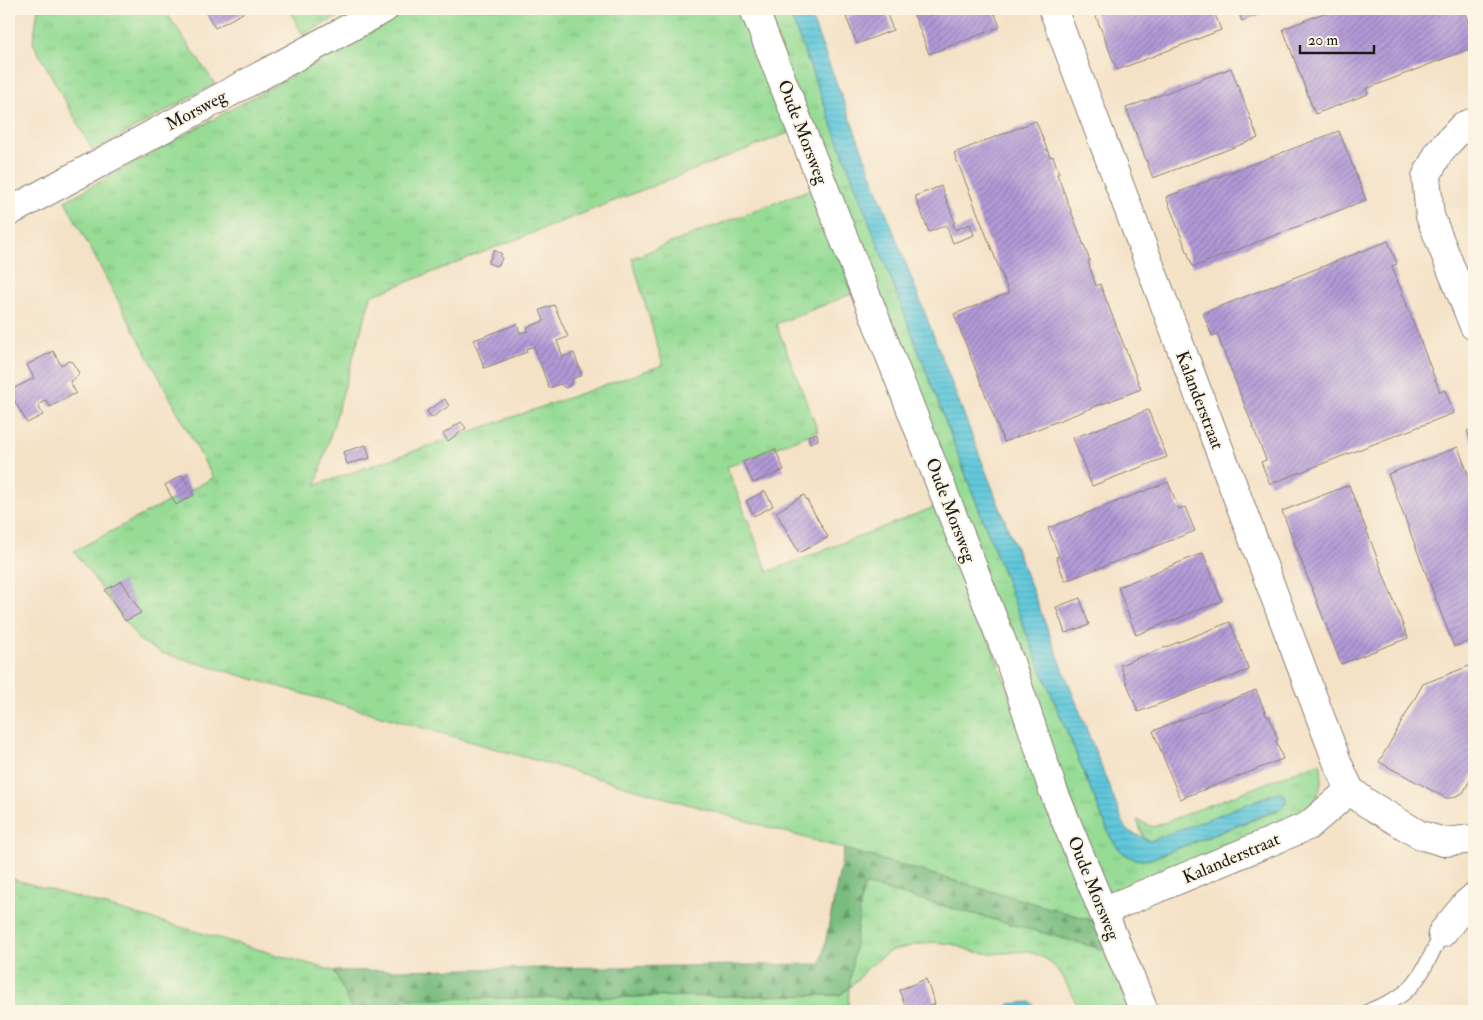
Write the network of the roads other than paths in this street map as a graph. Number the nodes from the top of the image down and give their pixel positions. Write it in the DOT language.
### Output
graph roads {
  1 [pos="384,9"];
  2 [pos="754,9"];
  3 [pos="1053,9"];
  4 [pos="1474,122"];
  5 [pos="9,212"];
  6 [pos="1474,326"];
  7 [pos="1350,790"];
  8 [pos="1473,844"];
  9 [pos="1474,897"];
  10 [pos="1103,911"];
  11 [pos="1442,933"];
  12 [pos="1144,1011"];
  13 [pos="1369,1011"];
  1 -- 5 [label="street, Morsweg"];
  2 -- 10 [label="street, Oude Morsweg"];
  3 -- 7 [label="street, Kalanderstraat"];
  4 -- 6 [label="street"];
  7 -- 8 [label="street, Kalanderstraat"];
  7 -- 10 [label="street, Kalanderstraat"];
  9 -- 11 [label="street"];
  10 -- 12 [label="street, Oude Morsweg"];
  11 -- 13 [label="lane"];
}
